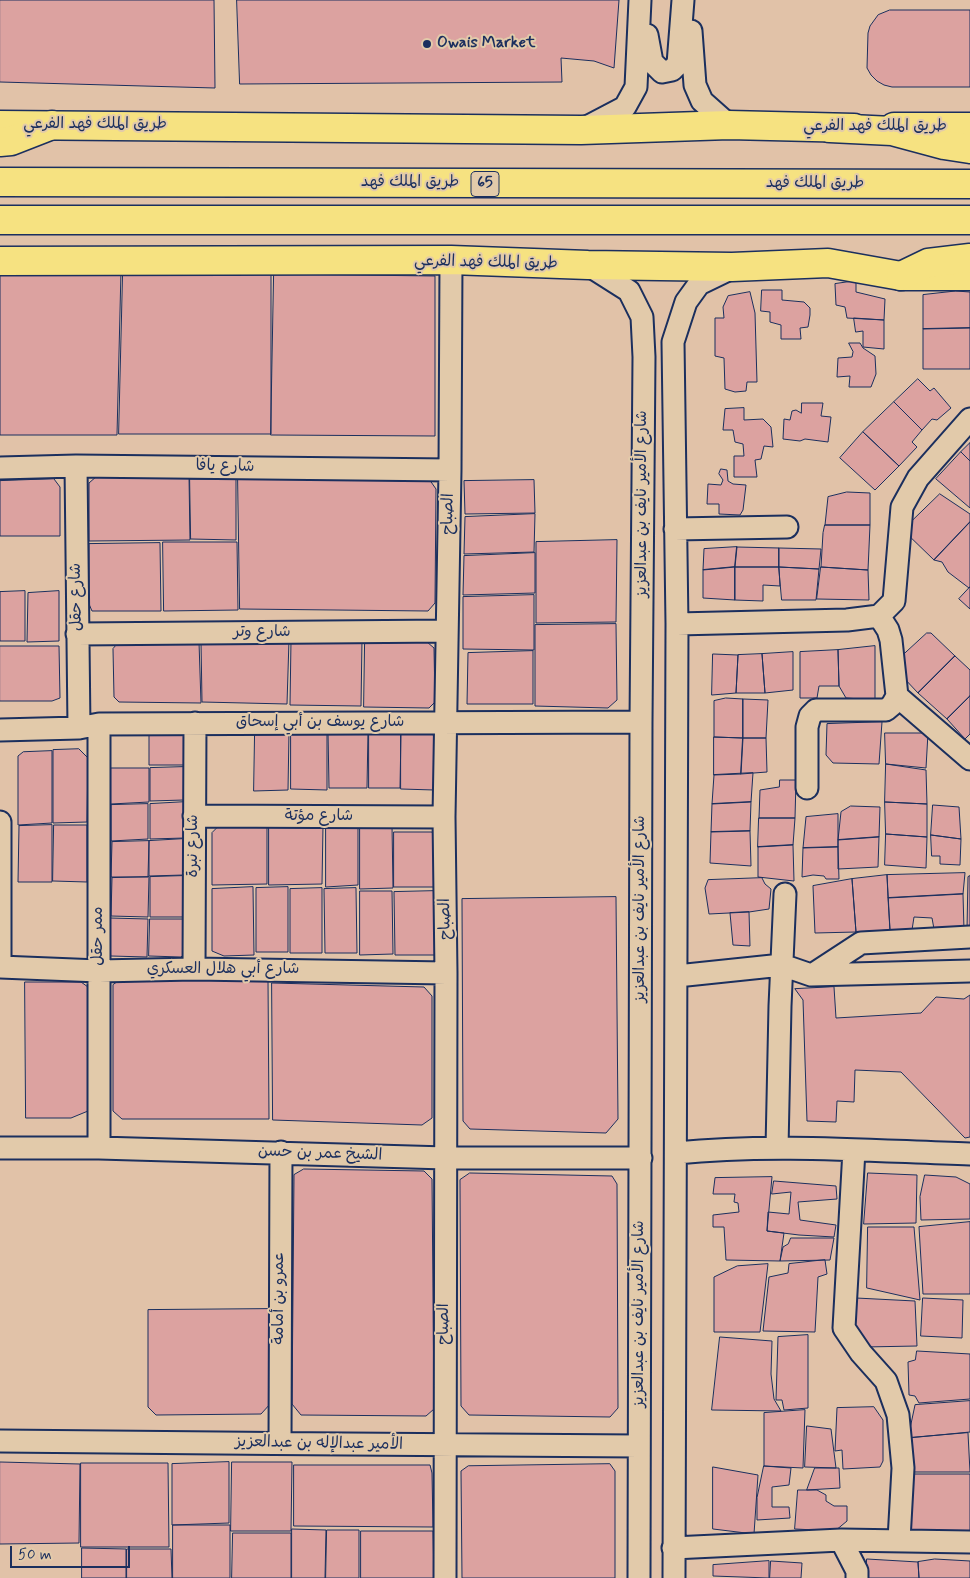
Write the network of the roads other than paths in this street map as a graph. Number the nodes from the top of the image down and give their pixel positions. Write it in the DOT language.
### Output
graph roads {
  1 [pos="640,0"];
  2 [pos="645,0"];
  3 [pos="683,0"];
  4 [pos="689,0"];
  5 [pos="729,124"];
  6 [pos="0,125"];
  7 [pos="52,125"];
  8 [pos="970,127"];
  9 [pos="830,128"];
  10 [pos="581,130"];
  11 [pos="0,142"];
  12 [pos="970,149"];
  13 [pos="0,182"];
  14 [pos="970,184"];
  15 [pos="0,220"];
  16 [pos="970,220"];
  17 [pos="970,258"];
  18 [pos="450,260"];
  19 [pos="0,261"];
  20 [pos="588,266"];
  21 [pos="732,267"];
  22 [pos="901,276"];
  23 [pos="970,276"];
  24 [pos="673,342"];
  25 [pos="644,357"];
  26 [pos="970,419"];
  27 [pos="76,466"];
  28 [pos="0,468"];
  29 [pos="450,470"];
  30 [pos="787,527"];
  31 [pos="675,529"];
  32 [pos="879,616"];
  33 [pos="677,624"];
  34 [pos="447,631"];
  35 [pos="78,634"];
  36 [pos="897,696"];
  37 [pos="445,722"];
  38 [pos="641,722"];
  39 [pos="195,723"];
  40 [pos="89,726"];
  41 [pos="0,730"];
  42 [pos="970,758"];
  43 [pos="807,788"];
  44 [pos="194,816"];
  45 [pos="444,817"];
  46 [pos="0,822"];
  47 [pos="0,829"];
  48 [pos="785,894"];
  49 [pos="970,937"];
  50 [pos="782,965"];
  51 [pos="0,967"];
  52 [pos="194,969"];
  53 [pos="99,971"];
  54 [pos="970,971"];
  55 [pos="446,973"];
  56 [pos="811,975"];
  57 [pos="677,976"];
  58 [pos="0,1148"];
  59 [pos="99,1148"];
  60 [pos="776,1148"];
  61 [pos="854,1150"];
  62 [pos="280,1152"];
  63 [pos="676,1153"];
  64 [pos="970,1154"];
  65 [pos="446,1158"];
  66 [pos="641,1158"];
  67 [pos="0,1441"];
  68 [pos="280,1442"];
  69 [pos="444,1446"];
  70 [pos="639,1446"];
  71 [pos="841,1540"];
  72 [pos="899,1540"];
  73 [pos="970,1542"];
  74 [pos="673,1548"];
  75 [pos="445,1578"];
  76 [pos="639,1578"];
  77 [pos="674,1578"];
  78 [pos="856,1578"];
  1 -- 10 [label="street"];
  2 -- 3 [label="street"];
  4 -- 5 [label="street"];
  5 -- 9 [label="main road, طريق الملك فهد الفرعي"];
  5 -- 10 [label="main road, طريق الملك فهد الفرعي"];
  6 -- 7 [label="main road, طريق الملك فهد الفرعي"];
  7 -- 10 [label="main road, طريق الملك فهد الفرعي"];
  7 -- 11 [label="main road"];
  8 -- 9 [label="main road, طريق الملك فهد الفرعي"];
  9 -- 12 [label="main road"];
  13 -- 14 [label="main road, طريق الملك فهد / 65"];
  15 -- 16 [label="main road, 65"];
  17 -- 22 [label="main road"];
  18 -- 19 [label="main road, طريق الملك فهد الفرعي"];
  18 -- 20 [label="main road, طريق الملك فهد الفرعي"];
  18 -- 29 [label="street, الصباح"];
  20 -- 21 [label="main road, طريق الملك فهد الفرعي"];
  20 -- 25 [label="street, شارع الأمير نايف بن عبدالعزيز"];
  21 -- 22 [label="main road, طريق الملك فهد الفرعي"];
  21 -- 24 [label="street, شارع الأمير نايف بن عبدالعزيز"];
  22 -- 23 [label="main road, طريق الملك فهد الفرعي"];
  24 -- 25 [label="street"];
  24 -- 31 [label="street, شارع الأمير نايف بن عبدالعزيز"];
  25 -- 38 [label="street, شارع الأمير نايف بن عبدالعزيز"];
  26 -- 32 [label="street"];
  27 -- 28 [label="street, شارع يافا"];
  27 -- 29 [label="street, شارع يافا"];
  27 -- 35 [label="street, شارع حقل"];
  29 -- 34 [label="street, الصباح"];
  30 -- 31 [label="street"];
  31 -- 33 [label="street, شارع الأمير نايف بن عبدالعزيز"];
  32 -- 33 [label="street"];
  32 -- 36 [label="street"];
  33 -- 57 [label="street, شارع الأمير نايف بن عبدالعزيز"];
  34 -- 35 [label="street, شارع وتر"];
  34 -- 37 [label="street, الصباح"];
  35 -- 40 [label="street, شارع حقل"];
  36 -- 42 [label="street"];
  36 -- 43 [label="street"];
  37 -- 38 [label="street, شارع يوسف بن أبي إسحاق"];
  37 -- 39 [label="street, شارع يوسف بن أبي إسحاق"];
  37 -- 45 [label="street, الصباح"];
  38 -- 66 [label="street, شارع الأمير نايف بن عبدالعزيز"];
  39 -- 40 [label="street, شارع يوسف بن أبي إسحاق"];
  39 -- 44 [label="street, شارع نبرة"];
  40 -- 41 [label="street, شارع يوسف بن أبي إسحاق"];
  40 -- 53 [label="street, ممر حقل"];
  44 -- 45 [label="street, شارع مؤتة"];
  44 -- 52 [label="street, شارع نبرة"];
  45 -- 55 [label="street, الصباح"];
  46 -- 47 [label="street"];
  47 -- 51 [label="street"];
  48 -- 50 [label="street"];
  49 -- 56 [label="street"];
  50 -- 56 [label="street"];
  50 -- 57 [label="street"];
  50 -- 60 [label="street"];
  51 -- 53 [label="street, شارع أبي هلال العسكري"];
  52 -- 53 [label="street, شارع أبي هلال العسكري"];
  52 -- 55 [label="street, شارع أبي هلال العسكري"];
  53 -- 59 [label="street, ممر حقل"];
  54 -- 56 [label="street"];
  55 -- 65 [label="street, الصباح"];
  57 -- 63 [label="street, شارع الأمير نايف بن عبدالعزيز"];
  58 -- 59 [label="street, الشيخ عمر بن حسن"];
  59 -- 62 [label="street, الشيخ عمر بن حسن"];
  60 -- 61 [label="street"];
  60 -- 63 [label="street"];
  61 -- 64 [label="street"];
  61 -- 72 [label="street"];
  62 -- 65 [label="street, الشيخ عمر بن حسن"];
  62 -- 68 [label="street, عمرو بن أمامة"];
  63 -- 74 [label="street, شارع الأمير نايف بن عبدالعزيز"];
  65 -- 66 [label="street, الشيخ عمر بن حسن"];
  65 -- 69 [label="street, الصباح"];
  66 -- 70 [label="street, شارع الأمير نايف بن عبدالعزيز"];
  67 -- 68 [label="street, الأمير عبدالإله بن عبدالعزيز"];
  68 -- 69 [label="street, الأمير عبدالإله بن عبدالعزيز"];
  69 -- 70 [label="street, الأمير عبدالإله بن عبدالعزيز"];
  69 -- 75 [label="street, الصباح"];
  70 -- 76 [label="street, شارع الأمير نايف بن عبدالعزيز"];
  71 -- 72 [label="street"];
  71 -- 74 [label="street"];
  71 -- 78 [label="street"];
  72 -- 73 [label="street"];
  74 -- 77 [label="street, شارع الأمير نايف بن عبدالعزيز"];
}
